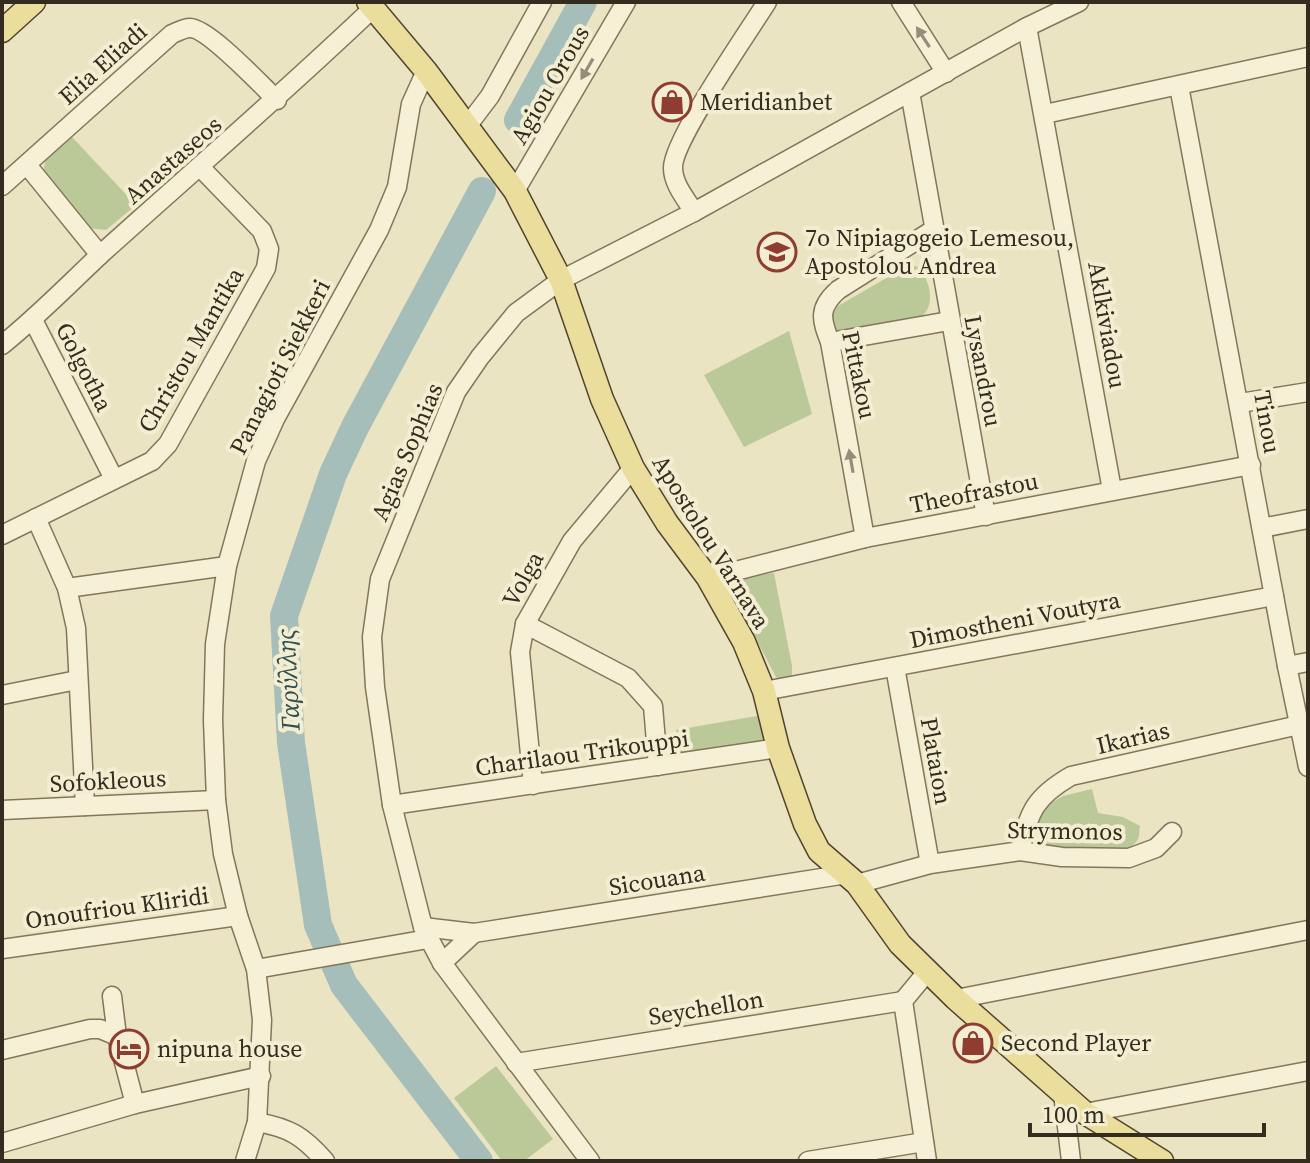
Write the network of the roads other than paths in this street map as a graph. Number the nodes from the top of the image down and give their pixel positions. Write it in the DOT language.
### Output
graph roads {
  1 [pos="34,2"];
  2 [pos="542,2"];
  3 [pos="626,2"];
  4 [pos="767,2"];
  5 [pos="901,2"];
  6 [pos="1079,2"];
  7 [pos="370,5"];
  8 [pos="1027,27"];
  9 [pos="2,31"];
  10 [pos="1308,57"];
  11 [pos="426,71"];
  12 [pos="946,73"];
  13 [pos="1179,86"];
  14 [pos="910,92"];
  15 [pos="277,100"];
  16 [pos="1045,114"];
  17 [pos="468,125"];
  18 [pos="27,165"];
  19 [pos="201,168"];
  20 [pos="2,186"];
  21 [pos="515,191"];
  22 [pos="694,212"];
  23 [pos="933,230"];
  24 [pos="100,255"];
  25 [pos="561,280"];
  26 [pos="33,320"];
  27 [pos="949,321"];
  28 [pos="830,342"];
  29 [pos="2,345"];
  30 [pos="1308,392"];
  31 [pos="1240,403"];
  32 [pos="1251,465"];
  33 [pos="633,468"];
  34 [pos="114,479"];
  35 [pos="1112,490"];
  36 [pos="986,516"];
  37 [pos="36,518"];
  38 [pos="1308,519"];
  39 [pos="1262,528"];
  40 [pos="2,535"];
  41 [pos="865,538"];
  42 [pos="227,566"];
  43 [pos="708,578"];
  44 [pos="67,588"];
  45 [pos="1274,596"];
  46 [pos="525,624"];
  47 [pos="1308,662"];
  48 [pos="1287,666"];
  49 [pos="895,667"];
  50 [pos="77,680"];
  51 [pos="764,691"];
  52 [pos="2,695"];
  53 [pos="1299,725"];
  54 [pos="778,748"];
  55 [pos="658,766"];
  56 [pos="1308,767"];
  57 [pos="533,785"];
  58 [pos="216,800"];
  59 [pos="392,805"];
  60 [pos="85,806"];
  61 [pos="2,810"];
  62 [pos="1172,832"];
  63 [pos="1020,851"];
  64 [pos="930,864"];
  65 [pos="852,879"];
  66 [pos="238,916"];
  67 [pos="1308,930"];
  68 [pos="426,933"];
  69 [pos="474,933"];
  70 [pos="2,949"];
  71 [pos="442,963"];
  72 [pos="256,969"];
  73 [pos="927,972"];
  74 [pos="112,996"];
  75 [pos="956,999"];
  76 [pos="903,1001"];
  77 [pos="117,1036"];
  78 [pos="2,1050"];
  79 [pos="516,1063"];
  80 [pos="1308,1071"];
  81 [pos="261,1076"];
  82 [pos="1063,1093"];
  83 [pos="135,1104"];
  84 [pos="1085,1113"];
  85 [pos="257,1122"];
  86 [pos="2,1143"];
  87 [pos="926,1152"];
  88 [pos="245,1161"];
  89 [pos="325,1161"];
  90 [pos="590,1161"];
  91 [pos="808,1161"];
  92 [pos="1071,1161"];
  93 [pos="1162,1161"];
  1 -- 9 [label="main road"];
  2 -- 17 [label="street"];
  3 -- 21 [label="street, Agiou Orous, one-way"];
  4 -- 22 [label="street"];
  12 -- 5 [label="street, one-way"];
  6 -- 8 [label="street, Agias Sophias"];
  7 -- 11 [label="main road, Apostolou Varnava"];
  7 -- 15 [label="street, Anastaseos"];
  8 -- 12 [label="street, Agias Sophias"];
  8 -- 16 [label="street, Aklkiviadou"];
  10 -- 13 [label="street"];
  11 -- 17 [label="main road, Apostolou Varnava"];
  11 -- 42 [label="street, Panagioti Siekkeri"];
  12 -- 14 [label="street, Agias Sophias"];
  13 -- 16 [label="street"];
  13 -- 31 [label="street, Tinou"];
  14 -- 22 [label="street, Agias Sophias"];
  14 -- 23 [label="street, Lysandrou"];
  15 -- 18 [label="street, Elia Eliadi"];
  15 -- 19 [label="street, Anastaseos"];
  16 -- 35 [label="street, Aklkiviadou"];
  17 -- 21 [label="main road, Apostolou Varnava"];
  18 -- 20 [label="street, Elia Eliadi"];
  18 -- 24 [label="street"];
  19 -- 24 [label="street, Anastaseos"];
  19 -- 34 [label="street, Christou Mantika"];
  21 -- 25 [label="main road, Apostolou Varnava"];
  22 -- 25 [label="street, Agias Sophias"];
  23 -- 27 [label="street, Lysandrou"];
  23 -- 28 [label="street, Pittakou"];
  24 -- 26 [label="street, Anastaseos"];
  25 -- 33 [label="main road, Apostolou Varnava"];
  25 -- 59 [label="street, Agias Sophias"];
  26 -- 29 [label="street, Anastaseos"];
  26 -- 34 [label="street, Golgotha"];
  27 -- 28 [label="street"];
  27 -- 36 [label="street, Lysandrou"];
  41 -- 28 [label="street, Pittakou, one-way"];
  30 -- 31 [label="street"];
  31 -- 32 [label="street, Tinou"];
  32 -- 35 [label="street, Theofrastou"];
  32 -- 39 [label="street, Tinou"];
  33 -- 43 [label="main road, Apostolou Varnava"];
  33 -- 46 [label="street, Volga"];
  34 -- 37 [label="street, Christou Mantika"];
  35 -- 36 [label="street, Theofrastou"];
  36 -- 41 [label="street, Theofrastou"];
  37 -- 40 [label="street, Christou Mantika"];
  37 -- 44 [label="street"];
  38 -- 39 [label="street"];
  39 -- 45 [label="street, Tinou"];
  41 -- 43 [label="street, Theofrastou"];
  42 -- 44 [label="street"];
  42 -- 58 [label="street, Panagioti Siekkeri"];
  43 -- 51 [label="main road, Apostolou Varnava"];
  44 -- 50 [label="street"];
  45 -- 48 [label="street, Tinou"];
  45 -- 49 [label="street, Dimostheni Voutyra"];
  46 -- 55 [label="street"];
  46 -- 57 [label="street, Volga"];
  47 -- 48 [label="street"];
  48 -- 53 [label="street, Tinou"];
  49 -- 51 [label="street, Dimostheni Voutyra"];
  49 -- 64 [label="street, Plataion"];
  50 -- 52 [label="street"];
  50 -- 60 [label="street"];
  51 -- 54 [label="main road, Apostolou Varnava"];
  53 -- 56 [label="street, Tinou"];
  53 -- 63 [label="street, Ikarias"];
  54 -- 55 [label="street, Charilaou Trikouppi"];
  54 -- 65 [label="main road, Apostolou Varnava"];
  55 -- 57 [label="street, Charilaou Trikouppi"];
  57 -- 59 [label="street, Charilaou Trikouppi"];
  58 -- 60 [label="street, Sofokleous"];
  58 -- 66 [label="street, Panagioti Siekkeri"];
  59 -- 68 [label="street, Agias Sophias"];
  60 -- 61 [label="street, Sofokleous"];
  62 -- 63 [label="street, Strymonos"];
  63 -- 64 [label="street, Strymonos"];
  64 -- 65 [label="street, Strymonos"];
  65 -- 69 [label="street, Sicouana"];
  65 -- 73 [label="main road, Apostolou Varnava"];
  66 -- 70 [label="street, Onoufriou Kliridi"];
  66 -- 72 [label="street, Panagioti Siekkeri"];
  67 -- 75 [label="street"];
  68 -- 69 [label="street, Sicouana"];
  68 -- 71 [label="street, Agias Sophias"];
  68 -- 72 [label="street, Sicouana"];
  69 -- 71 [label="street"];
  71 -- 79 [label="street, Agias Sophias"];
  72 -- 81 [label="street, Panagioti Siekkeri"];
  73 -- 75 [label="main road, Apostolou Varnava"];
  73 -- 76 [label="street"];
  74 -- 77 [label="street"];
  75 -- 82 [label="main road, Apostolou Varnava"];
  76 -- 79 [label="street, Seychellon"];
  76 -- 87 [label="street"];
  77 -- 78 [label="street"];
  77 -- 83 [label="street"];
  79 -- 90 [label="street, Agias Sophias"];
  80 -- 84 [label="street"];
  81 -- 83 [label="street"];
  81 -- 85 [label="street, Panagioti Siekkeri"];
  82 -- 84 [label="main road, Apostolou Varnava"];
  82 -- 92 [label="street"];
  83 -- 86 [label="street"];
  84 -- 93 [label="main road, Apostolou Varnava"];
  85 -- 88 [label="street, Panagioti Siekkeri"];
  85 -- 89 [label="street"];
  87 -- 91 [label="street"];
}
